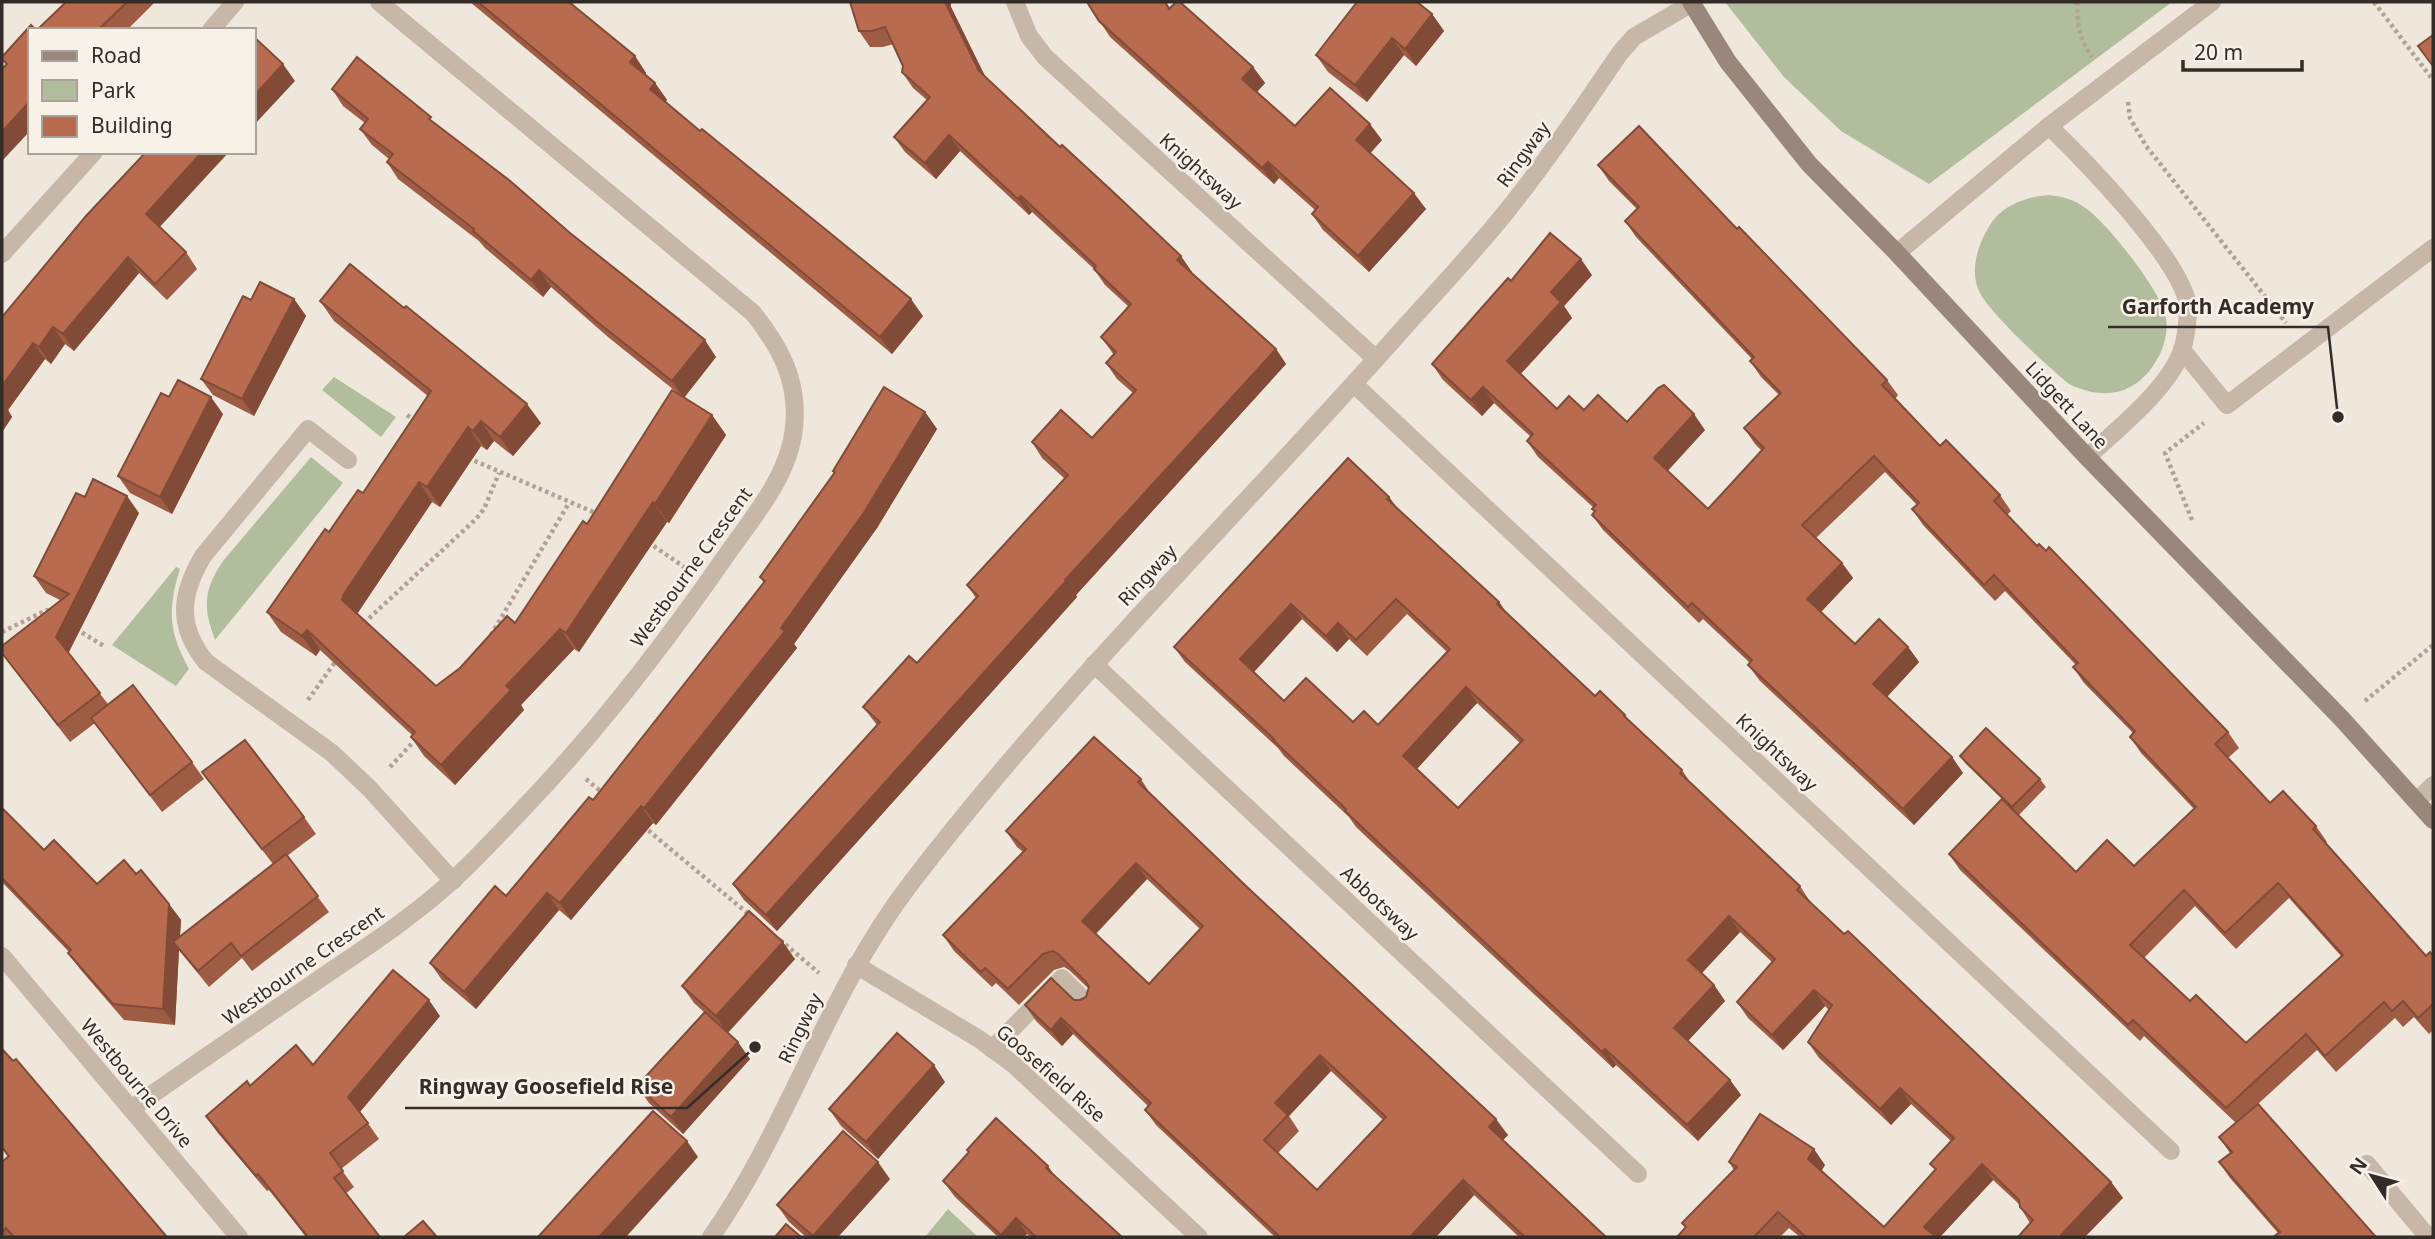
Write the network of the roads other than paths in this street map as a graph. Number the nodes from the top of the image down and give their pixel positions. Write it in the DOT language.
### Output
graph roads {
  1 [pos="235,2"];
  2 [pos="379,2"];
  3 [pos="1014,2"];
  4 [pos="1692,2"];
  5 [pos="2212,2"];
  6 [pos="213,28"];
  7 [pos="2049,126"];
  8 [pos="92,154"];
  9 [pos="2433,248"];
  10 [pos="1897,253"];
  11 [pos="2,254"];
  12 [pos="2182,349"];
  13 [pos="1376,359"];
  14 [pos="1355,384"];
  15 [pos="2087,457"];
  16 [pos="348,460"];
  17 [pos="1094,664"];
  18 [pos="2433,785"];
  19 [pos="2417,801"];
  20 [pos="2433,820"];
  21 [pos="453,881"];
  22 [pos="2,956"];
  23 [pos="856,965"];
  24 [pos="1089,1005"];
  25 [pos="992,1049"];
  26 [pos="131,1109"];
  27 [pos="2171,1151"];
  28 [pos="2367,1164"];
  29 [pos="1637,1174"];
  30 [pos="239,1237"];
  31 [pos="711,1237"];
  32 [pos="1199,1237"];
  33 [pos="2428,1237"];
  1 -- 6 [label="street"];
  2 -- 21 [label="street, Westbourne Crescent"];
  3 -- 13 [label="street, Knightsway"];
  4 -- 10 [label="main road, Lidgett Lane"];
  4 -- 13 [label="street, Ringway"];
  5 -- 7 [label="street"];
  7 -- 10 [label="street"];
  7 -- 12 [label="street"];
  8 -- 11 [label="street"];
  9 -- 12 [label="street"];
  10 -- 15 [label="main road, Lidgett Lane"];
  12 -- 15 [label="street"];
  13 -- 14 [label="street, Ringway"];
  14 -- 17 [label="street, Ringway"];
  14 -- 27 [label="street, Knightsway"];
  15 -- 19 [label="main road, Lidgett Lane"];
  16 -- 21 [label="street"];
  17 -- 23 [label="street, Ringway"];
  17 -- 29 [label="street, Abbotsway"];
  18 -- 19 [label="street"];
  19 -- 20 [label="main road, Lidgett Lane"];
  21 -- 26 [label="street, Westbourne Crescent"];
  22 -- 26 [label="street, Westbourne Drive"];
  23 -- 25 [label="street, Goosefield Rise"];
  23 -- 31 [label="street, Ringway"];
  24 -- 25 [label="street"];
  25 -- 32 [label="street, Goosefield Rise"];
  26 -- 30 [label="street, Westbourne Drive"];
  28 -- 33 [label="street"];
}
